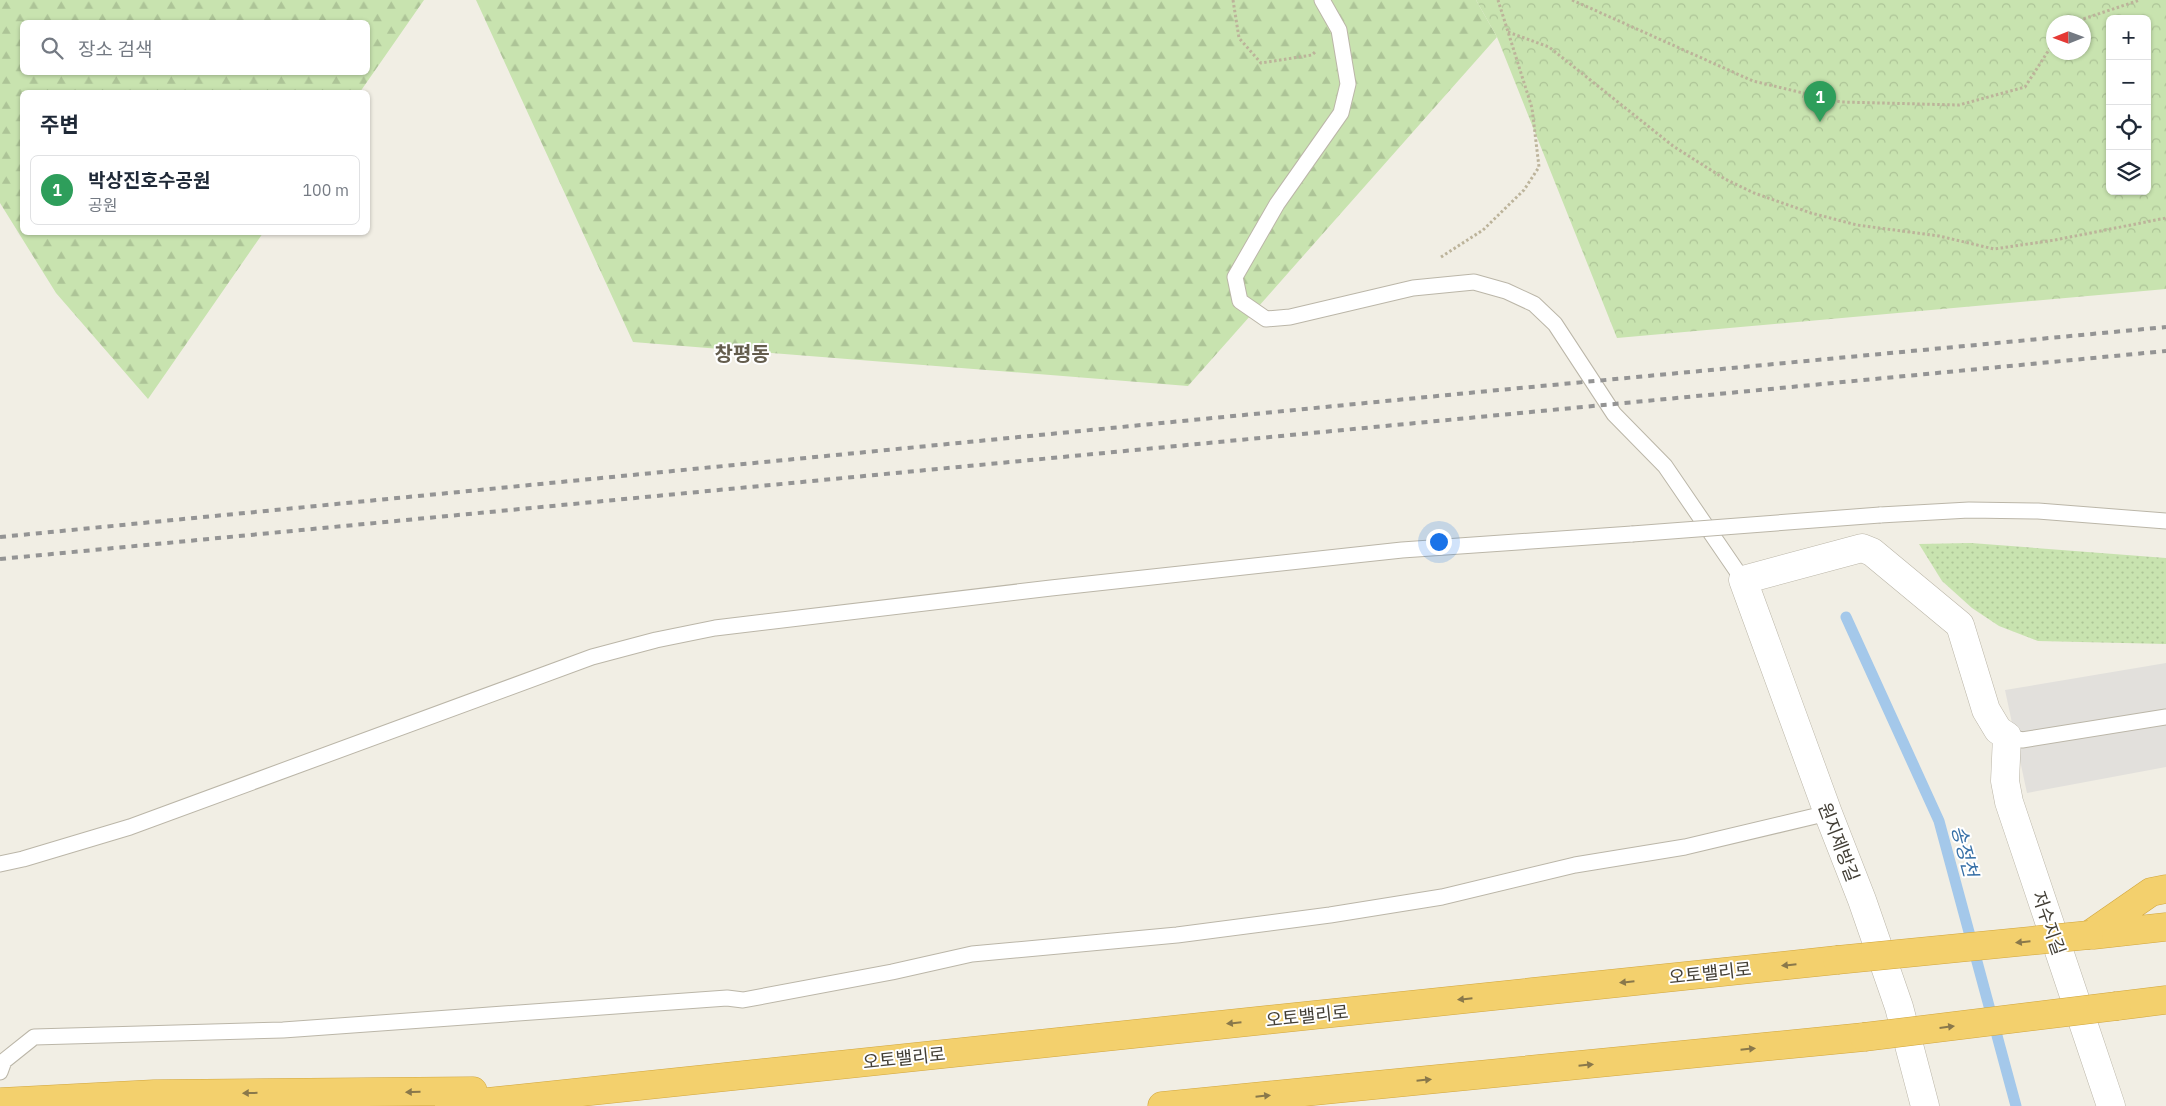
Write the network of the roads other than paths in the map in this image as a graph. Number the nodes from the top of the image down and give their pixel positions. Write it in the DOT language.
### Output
graph roads {
  1 [pos="1322,0"];
  2 [pos="2166,521"];
  3 [pos="1743,580"];
  4 [pos="2166,717"];
  5 [pos="2008,736"];
  6 [pos="1828,814"];
  7 [pos="0,864"];
  8 [pos="2166,889"];
  9 [pos="2166,926"];
  10 [pos="2089,935"];
  11 [pos="2164,1000"];
  12 [pos="0,1072"];
  13 [pos="602,1090"];
  14 [pos="0,1102"];
  15 [pos="449,1106"];
  16 [pos="1162,1106"];
  17 [pos="1925,1106"];
  18 [pos="2111,1106"];
  1 -- 3 [label="lane"];
  2 -- 7 [label="lane, bridge"];
  3 -- 5 [label="street"];
  3 -- 6 [label="street, 원지제방길"];
  4 -- 5 [label="lane"];
  5 -- 18 [label="street, 저수지길"];
  6 -- 12 [label="lane"];
  6 -- 17 [label="street, 원지제방길"];
  8 -- 10 [label="highway"];
  9 -- 10 [label="highway, 오토밸리로"];
  10 -- 13 [label="highway, 오토밸리로, one-way, bridge"];
  16 -- 11 [label="highway, one-way, bridge"];
  13 -- 14 [label="highway, one-way"];
  13 -- 15 [label="highway, 오토밸리로"];
}
